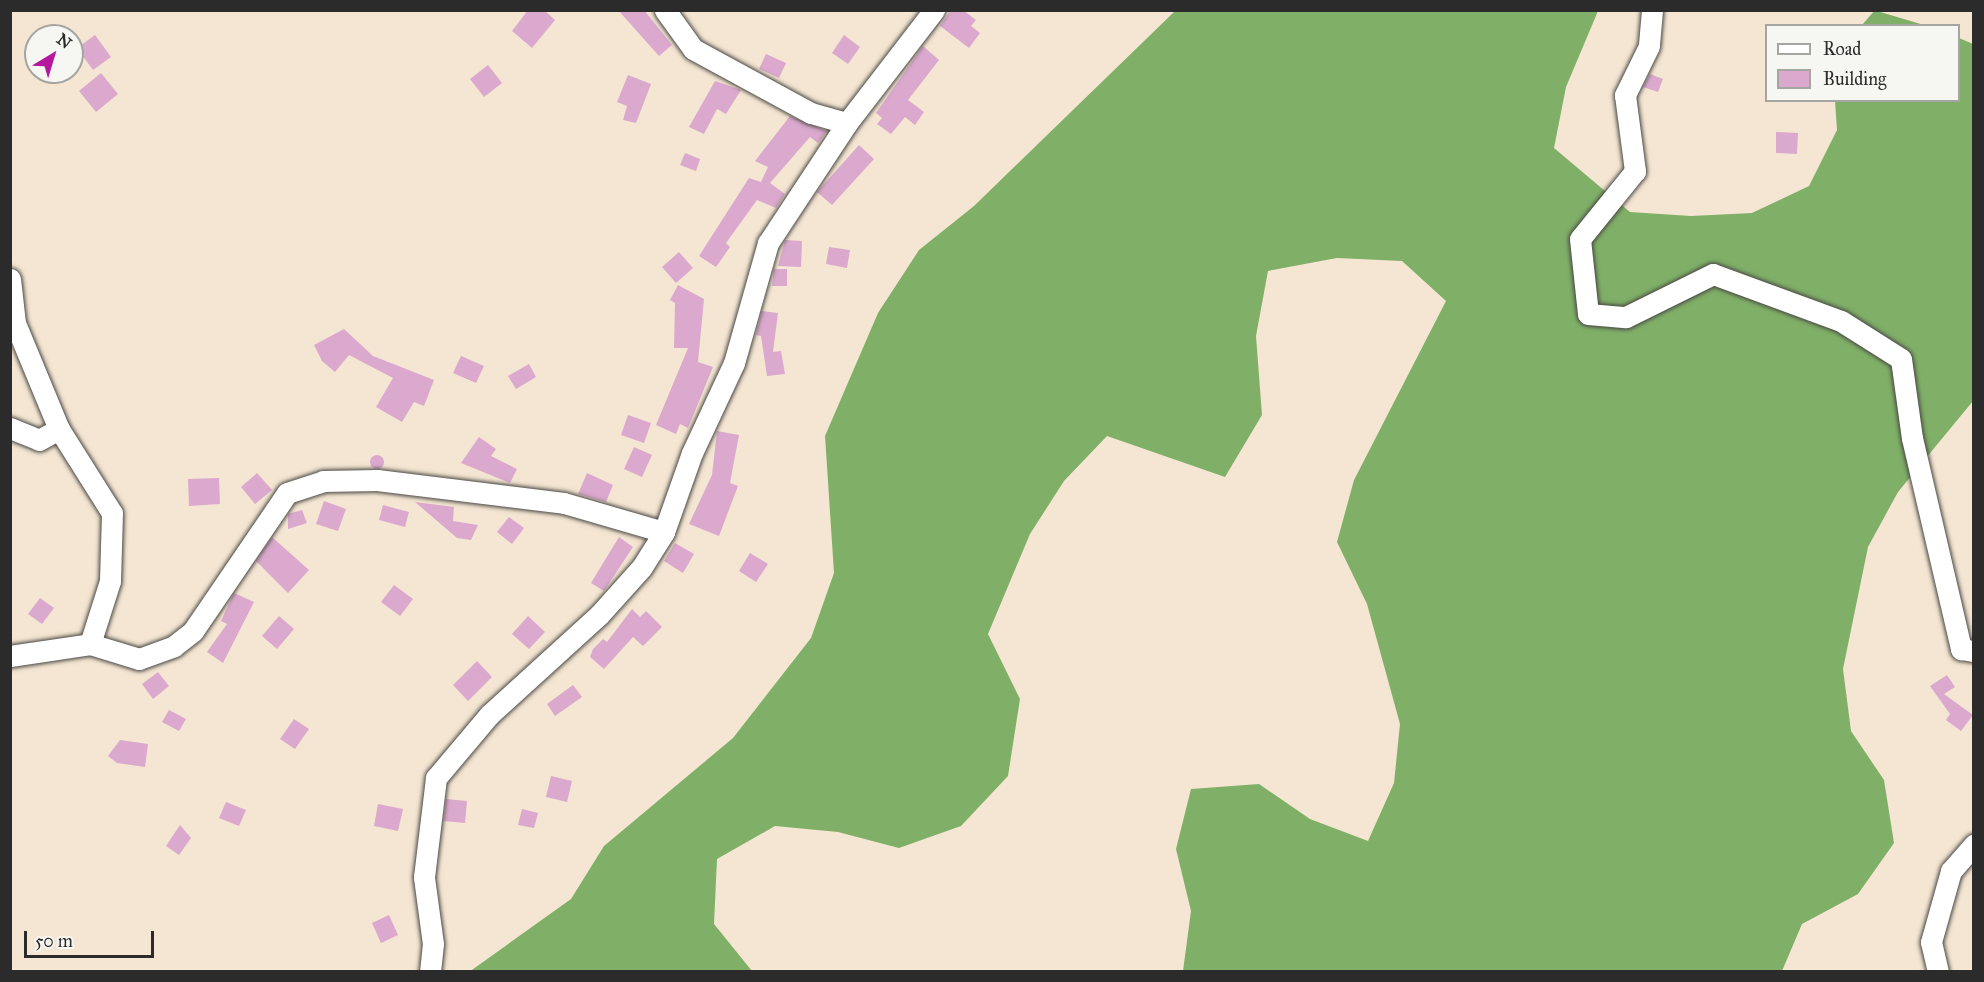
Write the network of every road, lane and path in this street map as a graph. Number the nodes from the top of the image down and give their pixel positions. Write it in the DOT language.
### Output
graph roads {
  1 [pos="665,10"];
  2 [pos="934,10"];
  3 [pos="1652,10"];
  4 [pos="847,123"];
  5 [pos="10,279"];
  6 [pos="10,428"];
  7 [pos="59,429"];
  8 [pos="664,532"];
  9 [pos="90,644"];
  10 [pos="1974,651"];
  11 [pos="10,656"];
  12 [pos="1974,845"];
  13 [pos="430,972"];
  14 [pos="1938,972"];
  1 -- 4 [label="street"];
  2 -- 4 [label="street"];
  3 -- 10 [label="street"];
  4 -- 8 [label="street"];
  5 -- 7 [label="street"];
  6 -- 7 [label="street"];
  7 -- 9 [label="street"];
  8 -- 9 [label="street"];
  8 -- 13 [label="street"];
  9 -- 11 [label="street"];
  12 -- 14 [label="street"];
}
